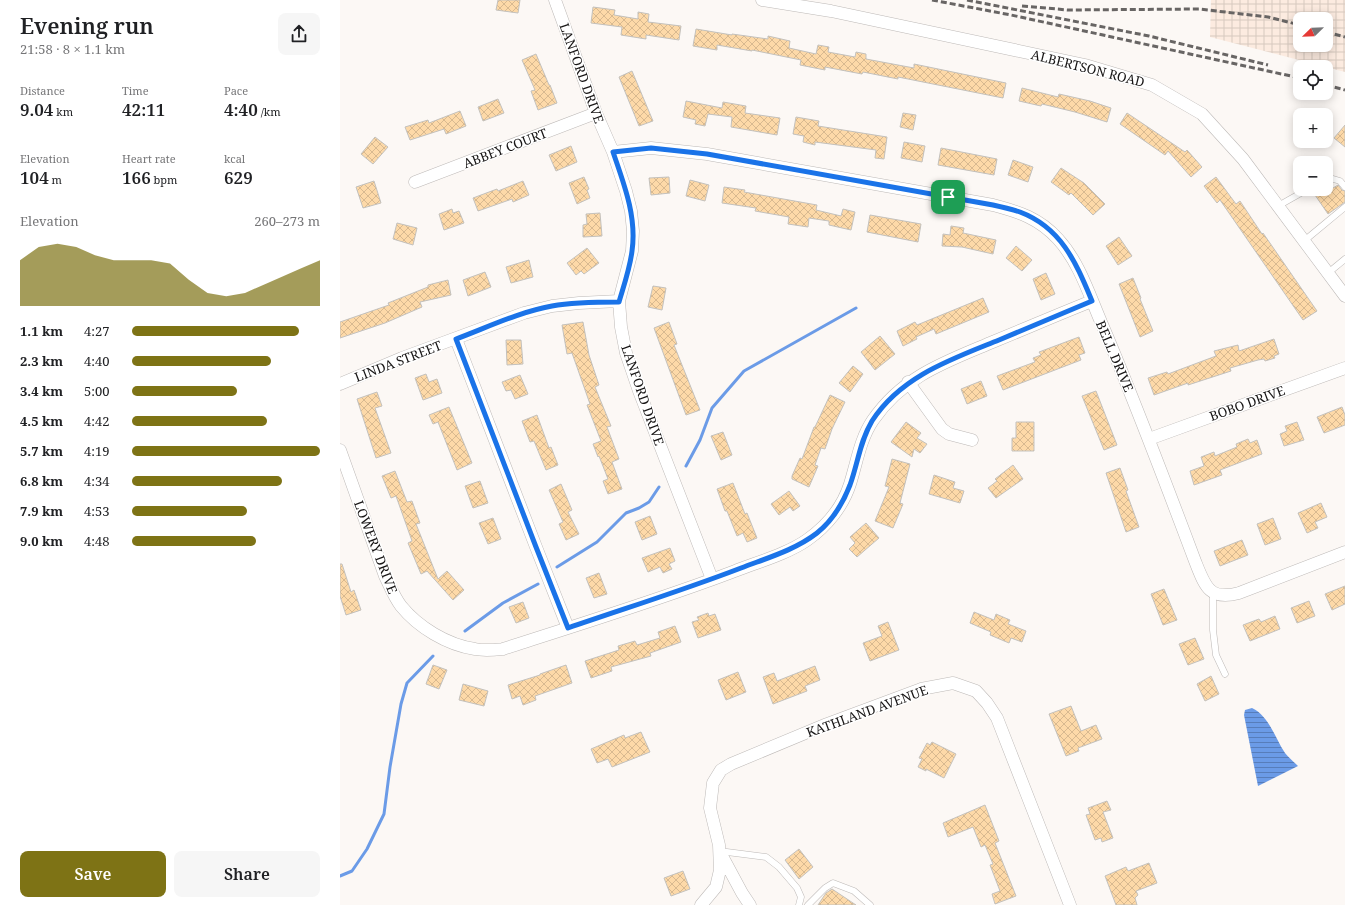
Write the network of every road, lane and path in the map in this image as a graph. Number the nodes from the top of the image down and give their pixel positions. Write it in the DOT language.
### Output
graph roads {
  1 [pos="555,0"];
  2 [pos="762,0"];
  3 [pos="596,113"];
  4 [pos="613,152"];
  5 [pos="1333,179"];
  6 [pos="415,182"];
  7 [pos="1345,187"];
  8 [pos="1296,196"];
  9 [pos="1278,206"];
  10 [pos="1345,207"];
  11 [pos="1304,242"];
  12 [pos="1345,258"];
  13 [pos="1328,273"];
  14 [pos="1345,296"];
  15 [pos="1092,301"];
  16 [pos="619,302"];
  17 [pos="456,339"];
  18 [pos="1345,368"];
  19 [pos="908,382"];
  20 [pos="340,384"];
  21 [pos="1149,439"];
  22 [pos="972,440"];
  23 [pos="340,450"];
  24 [pos="1345,552"];
  25 [pos="712,579"];
  26 [pos="1213,593"];
  27 [pos="568,628"];
  28 [pos="1225,674"];
  29 [pos="719,851"];
  30 [pos="701,905"];
  31 [pos="750,905"];
  32 [pos="799,905"];
  33 [pos="808,905"];
  34 [pos="870,905"];
  35 [pos="1070,905"];
  1 -- 3 [label="street, LANFORD DRIVE"];
  2 -- 9 [label="street, ALBERTSON ROAD"];
  3 -- 4 [label="street, LANFORD DRIVE"];
  3 -- 6 [label="street, ABBEY COURT"];
  4 -- 15 [label="street, BELL DRIVE"];
  4 -- 16 [label="street, LANFORD DRIVE"];
  5 -- 7 [label="lane"];
  8 -- 9 [label="lane"];
  9 -- 11 [label="street, ALBERTSON ROAD"];
  10 -- 11 [label="lane"];
  11 -- 13 [label="street, ALBERTSON ROAD"];
  12 -- 13 [label="lane"];
  13 -- 14 [label="street, ALBERTSON ROAD"];
  15 -- 19 [label="street, LOWERY DRIVE"];
  15 -- 21 [label="street, BELL DRIVE"];
  16 -- 17 [label="street, LINDA STREET"];
  16 -- 25 [label="street, LANFORD DRIVE"];
  17 -- 20 [label="street, LINDA STREET"];
  17 -- 27 [label="street"];
  18 -- 21 [label="street, BOBO DRIVE"];
  19 -- 22 [label="street"];
  19 -- 25 [label="street, LOWERY DRIVE"];
  21 -- 26 [label="street, BELL DRIVE"];
  23 -- 27 [label="street, LOWERY DRIVE"];
  24 -- 26 [label="street"];
  25 -- 27 [label="street, LOWERY DRIVE"];
  26 -- 28 [label="lane"];
  29 -- 30 [label="street, KATHLAND AVENUE"];
  29 -- 31 [label="street"];
  29 -- 32 [label="lane"];
  29 -- 35 [label="street, KATHLAND AVENUE"];
  33 -- 34 [label="lane"];
}
